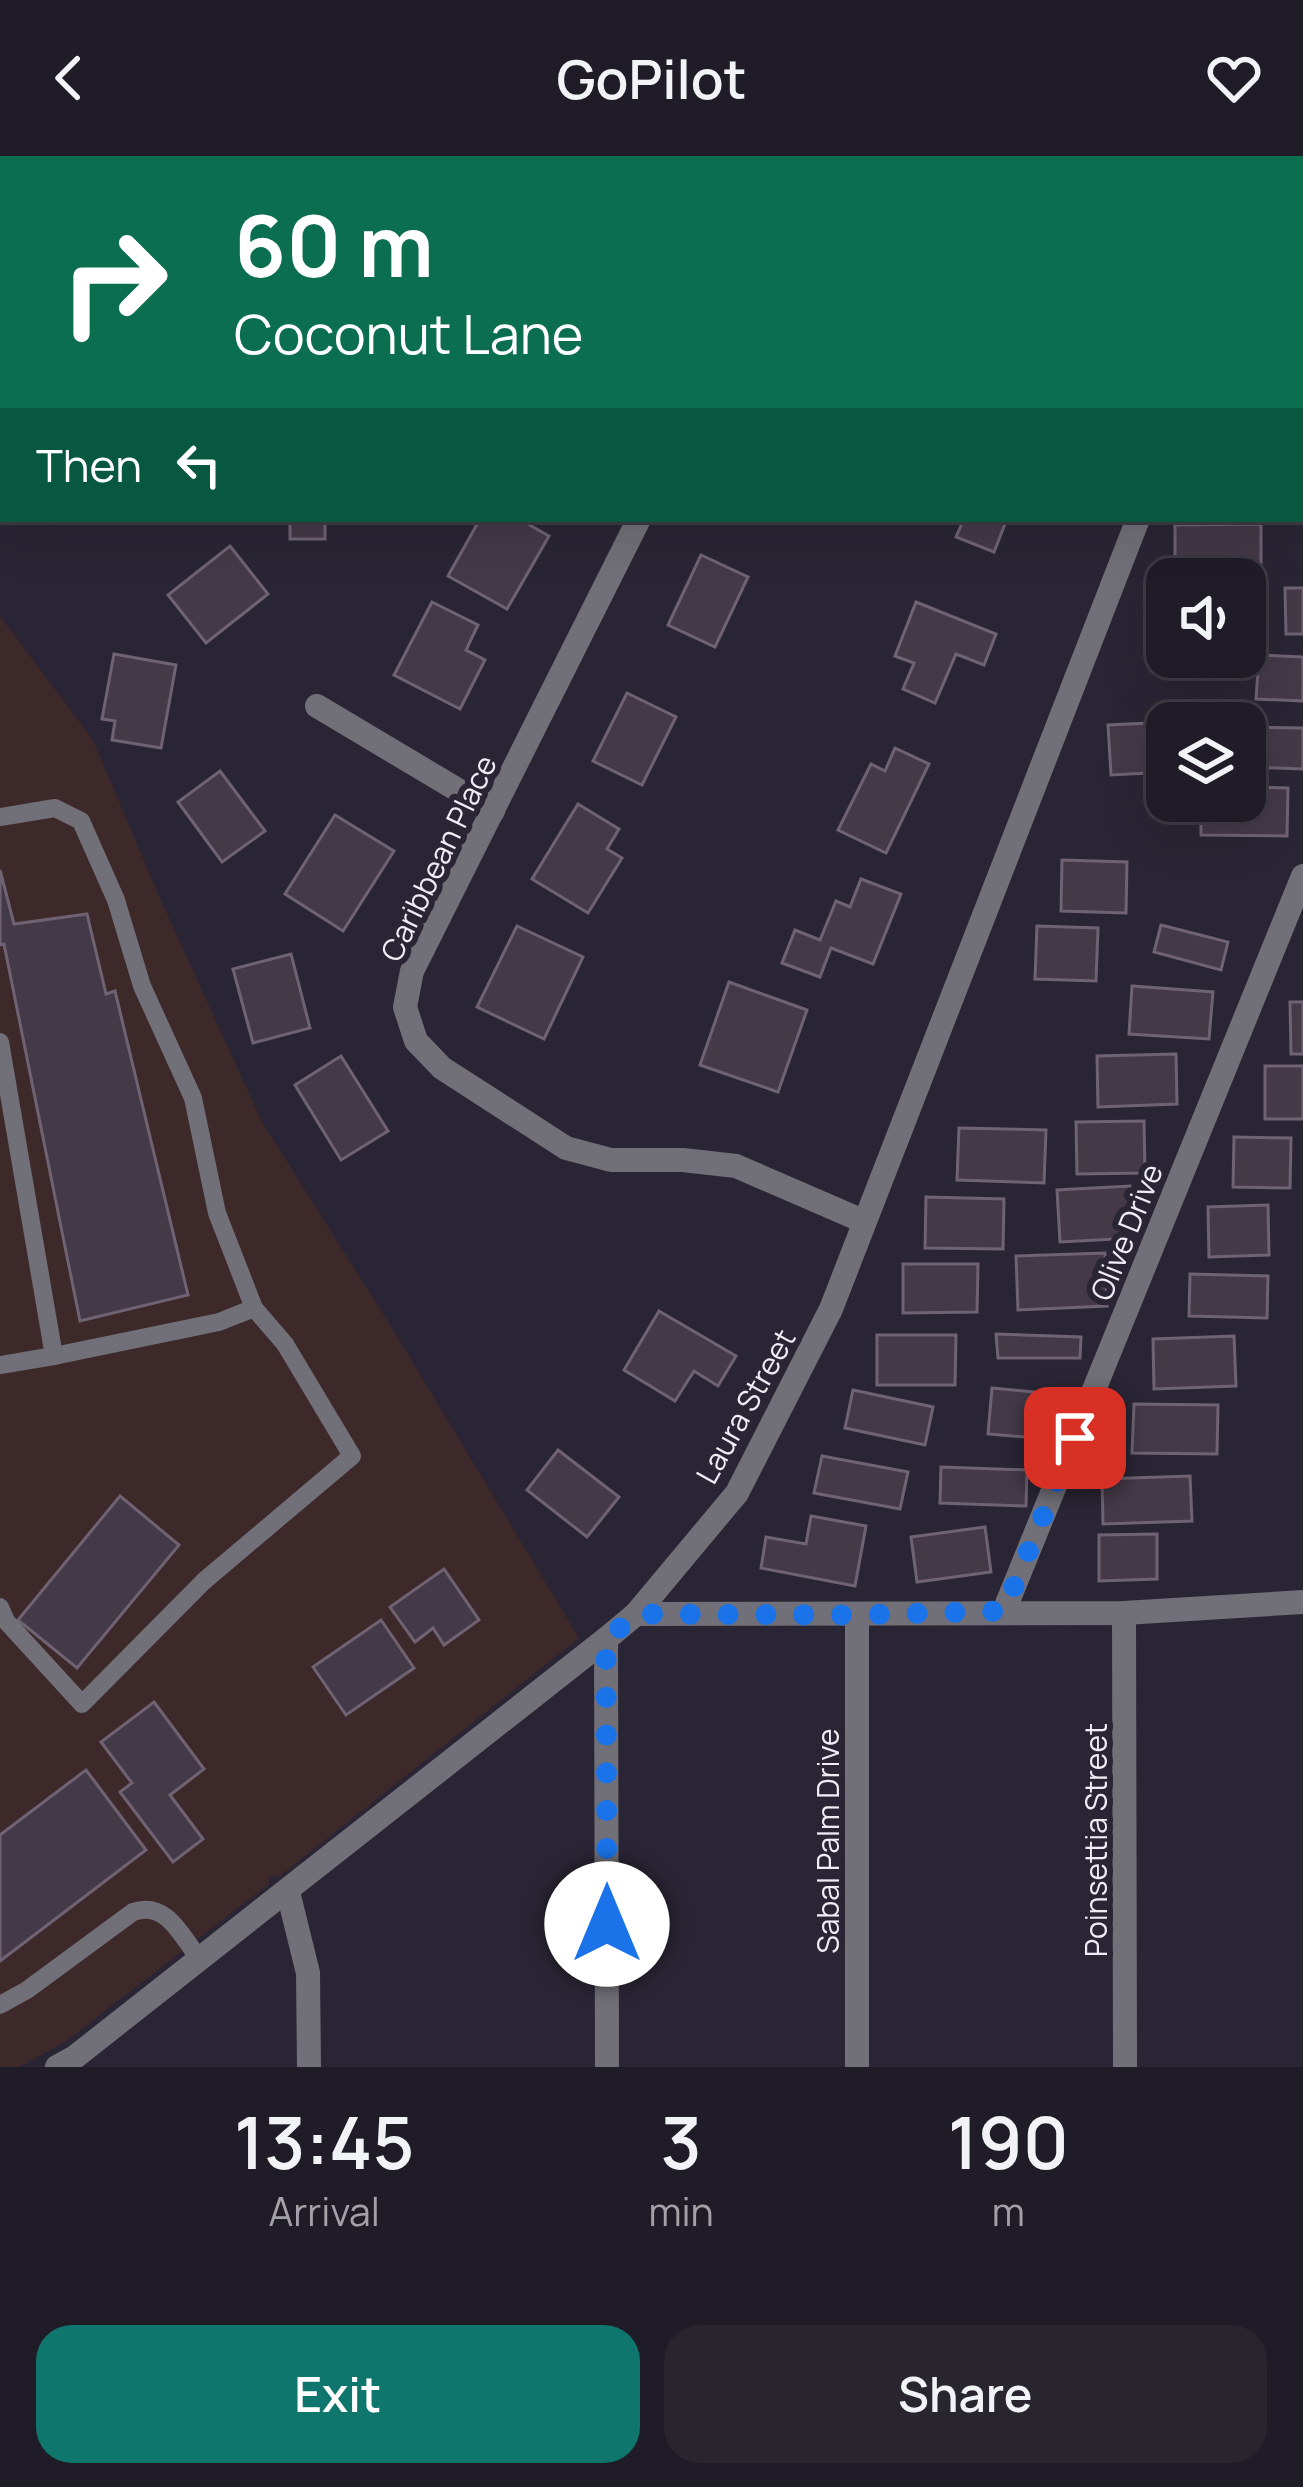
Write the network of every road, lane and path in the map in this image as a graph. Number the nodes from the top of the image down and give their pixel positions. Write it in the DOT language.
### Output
graph roads {
  1 [pos="638,522"];
  2 [pos="1137,522"];
  3 [pos="317,706"];
  4 [pos="493,811"];
  5 [pos="0,817"];
  6 [pos="1303,875"];
  7 [pos="0,1042"];
  8 [pos="863,1221"];
  9 [pos="254,1308"];
  10 [pos="54,1356"];
  11 [pos="0,1365"];
  12 [pos="1303,1602"];
  13 [pos="0,1607"];
  14 [pos="1004,1611"];
  15 [pos="1124,1613"];
  16 [pos="636,1614"];
  17 [pos="856,1615"];
  18 [pos="606,1640"];
  19 [pos="288,1892"];
  20 [pos="200,1960"];
  21 [pos="0,2005"];
  22 [pos="57,2067"];
  23 [pos="309,2067"];
  24 [pos="607,2067"];
  25 [pos="857,2067"];
  26 [pos="1125,2067"];
  1 -- 4 [label="street, Caribbean Place"];
  2 -- 8 [label="street, Laura Street"];
  3 -- 4 [label="street"];
  4 -- 8 [label="street, Caribbean Place"];
  5 -- 9 [label="lane"];
  6 -- 14 [label="street, Olive Drive"];
  7 -- 10 [label="lane"];
  8 -- 16 [label="street, Laura Street"];
  9 -- 10 [label="lane"];
  9 -- 13 [label="lane"];
  10 -- 11 [label="lane"];
  12 -- 15 [label="street"];
  14 -- 15 [label="street"];
  14 -- 17 [label="street"];
  15 -- 26 [label="street, Poinsettia Street"];
  16 -- 17 [label="street"];
  16 -- 18 [label="street, Laura Street"];
  17 -- 25 [label="street, Sabal Palm Drive"];
  18 -- 19 [label="street, Laura Street"];
  18 -- 24 [label="street"];
  19 -- 20 [label="street, Laura Street"];
  19 -- 23 [label="street"];
  20 -- 21 [label="lane"];
  20 -- 22 [label="street, Laura Street"];
}
